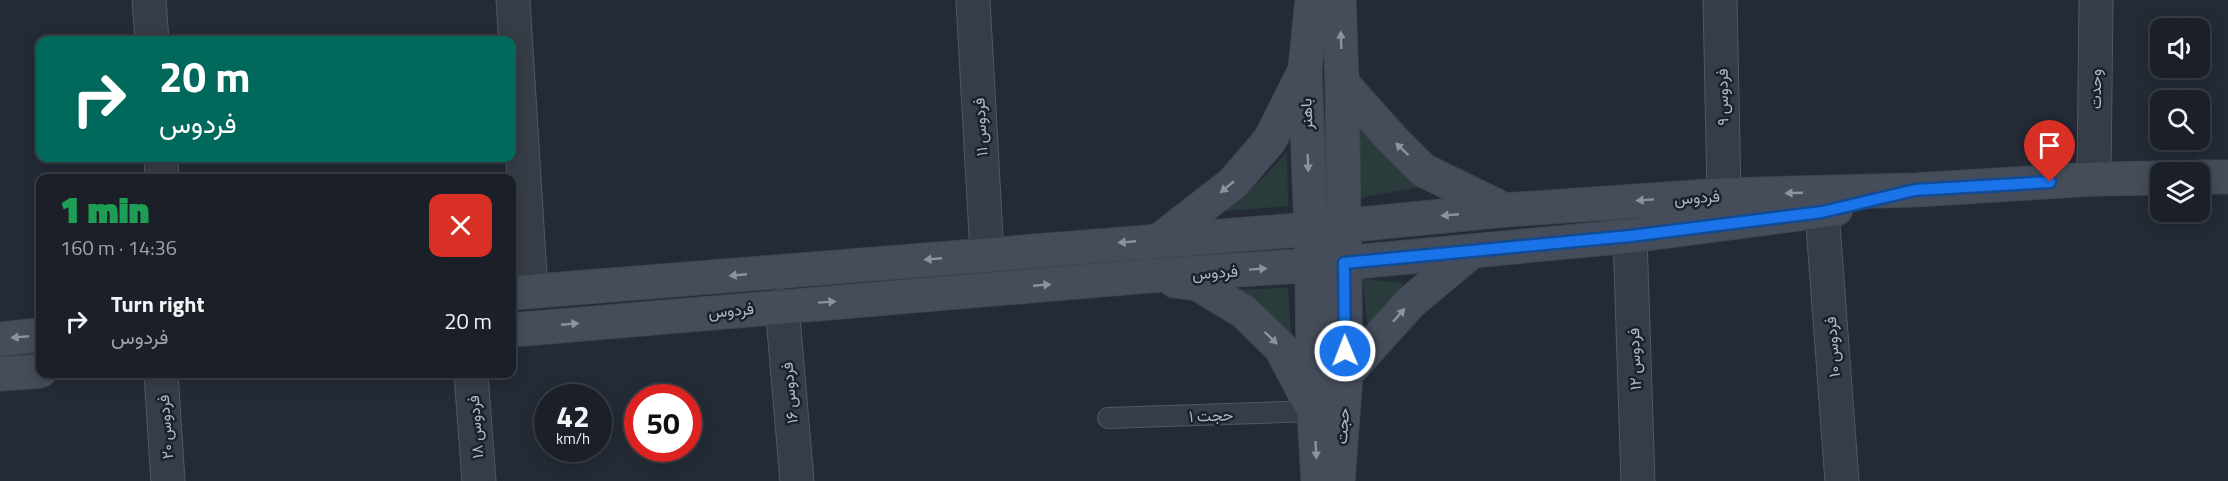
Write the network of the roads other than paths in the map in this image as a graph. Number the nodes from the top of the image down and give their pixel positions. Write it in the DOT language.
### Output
graph roads {
  1 [pos="149,0"];
  2 [pos="513,0"];
  3 [pos="973,0"];
  4 [pos="1312,0"];
  5 [pos="1339,0"];
  6 [pos="1720,0"];
  7 [pos="2096,0"];
  8 [pos="152,36"];
  9 [pos="514,36"];
  10 [pos="1305,70"];
  11 [pos="1342,83"];
  12 [pos="516,110"];
  13 [pos="2210,177"];
  14 [pos="2228,177"];
  15 [pos="2150,178"];
  16 [pos="2094,179"];
  17 [pos="1915,190"];
  18 [pos="1724,195"];
  19 [pos="1505,210"];
  20 [pos="1822,212"];
  21 [pos="1344,224"];
  22 [pos="1311,229"];
  23 [pos="1630,236"];
  24 [pos="1161,239"];
  25 [pos="1472,251"];
  26 [pos="987,254"];
  27 [pos="1344,263"];
  28 [pos="1312,266"];
  29 [pos="1147,276"];
  30 [pos="991,289"];
  31 [pos="521,292"];
  32 [pos="782,306"];
  33 [pos="516,330"];
  34 [pos="36,335"];
  35 [pos="0,339"];
  36 [pos="36,371"];
  37 [pos="0,374"];
  38 [pos="1346,374"];
  39 [pos="161,378"];
  40 [pos="471,378"];
  41 [pos="1314,411"];
  42 [pos="1108,418"];
  43 [pos="168,481"];
  44 [pos="479,481"];
  45 [pos="797,481"];
  46 [pos="1318,481"];
  47 [pos="1338,481"];
  48 [pos="1638,481"];
  49 [pos="1842,481"];
  1 -- 8 [label="street"];
  2 -- 9 [label="street"];
  3 -- 26 [label="street, فردوس ۱۱"];
  4 -- 10 [label="main road, باهنر"];
  11 -- 5 [label="main road, one-way"];
  6 -- 18 [label="street, فردوس ۹"];
  7 -- 16 [label="street, وحدت"];
  10 -- 22 [label="main road, باهنر, one-way"];
  10 -- 24 [label="main road, one-way"];
  19 -- 11 [label="main road, one-way"];
  11 -- 21 [label="main road"];
  12 -- 31 [label="street"];
  13 -- 14 [label="main road"];
  15 -- 16 [label="main road, فردوس"];
  16 -- 17 [label="main road, فردوس"];
  17 -- 18 [label="main road, فردوس, one-way"];
  17 -- 20 [label="main road, فردوس"];
  18 -- 19 [label="main road, فردوس, one-way"];
  19 -- 21 [label="main road, فردوس, one-way"];
  20 -- 23 [label="main road, فردوس"];
  20 -- 49 [label="street, فردوس ۱۰"];
  21 -- 22 [label="main road, فردوس"];
  21 -- 27 [label="main road, حجت"];
  22 -- 24 [label="main road, فردوس"];
  22 -- 28 [label="main road, باهنر"];
  23 -- 25 [label="main road, فردوس"];
  23 -- 48 [label="street, فردوس ۱۲"];
  24 -- 26 [label="main road, فردوس, one-way"];
  25 -- 27 [label="main road, فردوس"];
  38 -- 25 [label="main road, one-way"];
  26 -- 30 [label="main road"];
  26 -- 31 [label="main road, فردوس, one-way"];
  27 -- 28 [label="main road, فردوس"];
  27 -- 38 [label="main road, حجت"];
  29 -- 28 [label="main road, فردوس, one-way"];
  28 -- 41 [label="main road, حجت"];
  30 -- 29 [label="main road, فردوس, one-way"];
  29 -- 41 [label="main road, one-way"];
  32 -- 30 [label="main road, فردوس, one-way"];
  33 -- 32 [label="main road, فردوس, one-way"];
  32 -- 45 [label="street, فردوس ۱۶"];
  34 -- 35 [label="main road, one-way"];
  36 -- 37 [label="main road"];
  38 -- 47 [label="main road, حجت"];
  39 -- 43 [label="street, فردوس ۲۰"];
  40 -- 44 [label="street, فردوس ۱۸"];
  41 -- 42 [label="lane, حجت ۱"];
  41 -- 46 [label="main road, حجت, one-way"];
}
